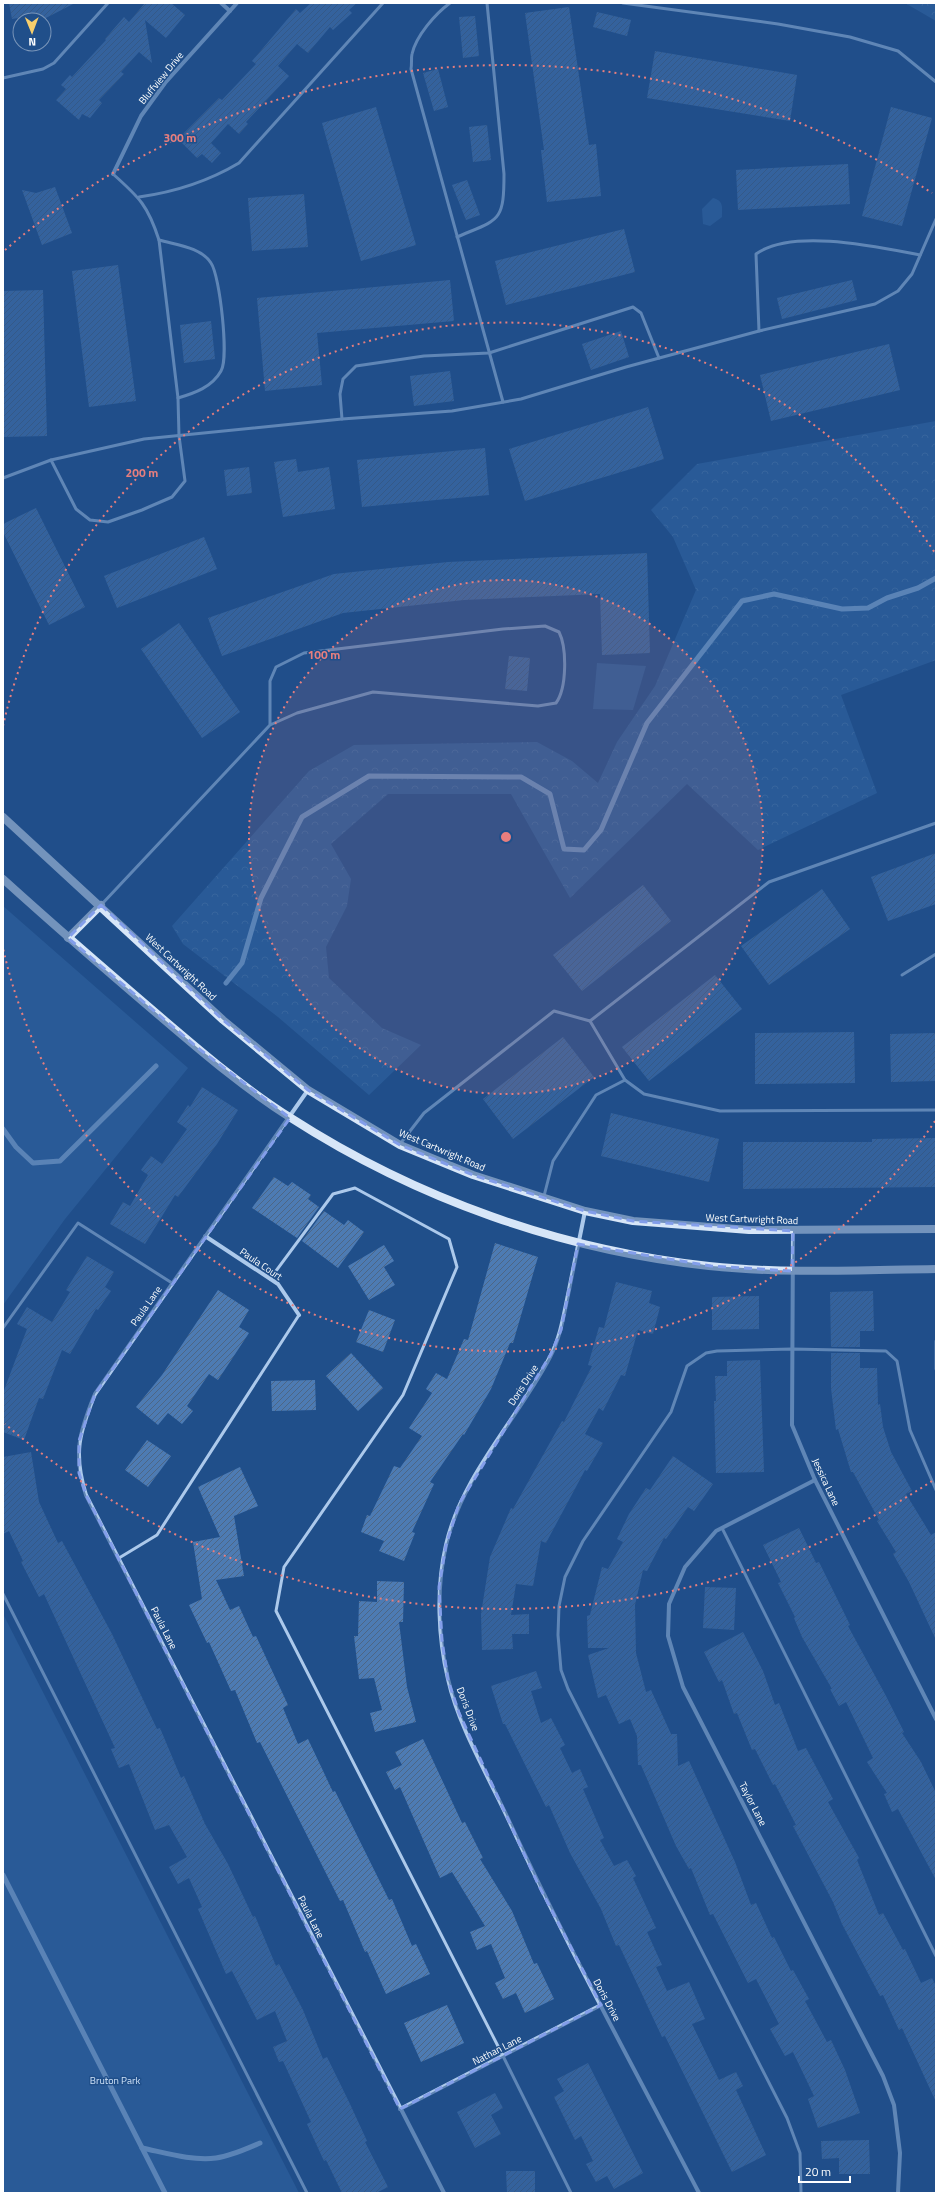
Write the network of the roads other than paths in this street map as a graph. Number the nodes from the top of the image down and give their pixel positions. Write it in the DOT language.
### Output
graph roads {
  1 [pos="108,3"];
  2 [pos="221,3"];
  3 [pos="238,3"];
  4 [pos="383,3"];
  5 [pos="450,3"];
  6 [pos="487,3"];
  7 [pos="623,3"];
  8 [pos="230,11"];
  9 [pos="3,78"];
  10 [pos="936,82"];
  11 [pos="113,174"];
  12 [pos="139,197"];
  13 [pos="936,219"];
  14 [pos="457,237"];
  15 [pos="159,240"];
  16 [pos="920,255"];
  17 [pos="759,331"];
  18 [pos="489,353"];
  19 [pos="659,358"];
  20 [pos="178,398"];
  21 [pos="503,402"];
  22 [pos="342,419"];
  23 [pos="179,436"];
  24 [pos="51,460"];
  25 [pos="3,478"];
  26 [pos="270,725"];
  27 [pos="3,817"];
  28 [pos="936,823"];
  29 [pos="3,879"];
  30 [pos="100,906"];
  31 [pos="68,938"];
  32 [pos="936,954"];
  33 [pos="902,975"];
  34 [pos="590,1021"];
  35 [pos="625,1080"];
  36 [pos="308,1090"];
  37 [pos="936,1110"];
  38 [pos="290,1118"];
  39 [pos="400,1145"];
  40 [pos="544,1198"];
  41 [pos="585,1211"];
  42 [pos="936,1229"];
  43 [pos="792,1231"];
  44 [pos="205,1236"];
  45 [pos="578,1244"];
  46 [pos="936,1269"];
  47 [pos="792,1271"];
  48 [pos="270,1279"];
  49 [pos="172,1284"];
  50 [pos="299,1315"];
  51 [pos="3,1328"];
  52 [pos="936,1342"];
  53 [pos="792,1349"];
  54 [pos="936,1368"];
  55 [pos="815,1480"];
  56 [pos="936,1490"];
  57 [pos="722,1528"];
  58 [pos="119,1558"];
  59 [pos="3,1594"];
  60 [pos="936,1718"];
  61 [pos="936,1956"];
  62 [pos="601,2005"];
  63 [pos="503,2056"];
  64 [pos="400,2109"];
  65 [pos="307,2193"];
  66 [pos="444,2193"];
  67 [pos="570,2193"];
  68 [pos="699,2193"];
  69 [pos="802,2193"];
  70 [pos="898,2193"];
  1 -- 9 [label="lane"];
  2 -- 8 [label="street"];
  3 -- 8 [label="street, Bluffview Drive"];
  4 -- 12 [label="lane"];
  5 -- 14 [label="lane"];
  6 -- 14 [label="lane"];
  7 -- 10 [label="lane"];
  8 -- 11 [label="street, Bluffview Drive"];
  11 -- 12 [label="lane"];
  12 -- 15 [label="lane"];
  13 -- 16 [label="lane"];
  14 -- 18 [label="lane"];
  15 -- 20 [label="lane"];
  15 -- 20 [label="lane"];
  16 -- 17 [label="lane"];
  16 -- 17 [label="lane"];
  17 -- 19 [label="lane"];
  18 -- 19 [label="lane"];
  18 -- 21 [label="lane"];
  18 -- 22 [label="lane"];
  19 -- 21 [label="lane"];
  20 -- 23 [label="lane"];
  21 -- 22 [label="lane"];
  22 -- 23 [label="lane"];
  23 -- 24 [label="lane"];
  23 -- 24 [label="lane"];
  24 -- 25 [label="lane"];
  26 -- 26 [label="lane"];
  26 -- 30 [label="lane"];
  27 -- 30 [label="main road, West Cartwright Road"];
  28 -- 34 [label="lane"];
  29 -- 31 [label="main road"];
  30 -- 31 [label="main road"];
  30 -- 36 [label="main road, West Cartwright Road"];
  31 -- 38 [label="main road"];
  32 -- 33 [label="lane"];
  34 -- 35 [label="lane"];
  34 -- 39 [label="lane"];
  35 -- 37 [label="lane"];
  35 -- 40 [label="lane"];
  36 -- 38 [label="street, Paula Lane"];
  36 -- 39 [label="main road, West Cartwright Road"];
  38 -- 44 [label="street, Paula Lane"];
  38 -- 45 [label="main road"];
  39 -- 40 [label="main road, West Cartwright Road"];
  40 -- 41 [label="main road, West Cartwright Road"];
  41 -- 43 [label="main road, West Cartwright Road"];
  41 -- 45 [label="street, Doris Drive"];
  42 -- 43 [label="main road, West Cartwright Road"];
  43 -- 47 [label="street, Jessica Lane"];
  44 -- 48 [label="street, Paula Court"];
  44 -- 49 [label="street, Paula Lane"];
  45 -- 47 [label="main road"];
  45 -- 62 [label="street, Doris Drive"];
  46 -- 47 [label="main road"];
  47 -- 53 [label="street, Jessica Lane"];
  48 -- 50 [label="street, Paula Court"];
  48 -- 63 [label="lane"];
  49 -- 51 [label="lane"];
  49 -- 58 [label="street, Paula Lane"];
  50 -- 58 [label="lane"];
  52 -- 54 [label="lane"];
  53 -- 55 [label="street, Jessica Lane"];
  53 -- 56 [label="lane"];
  53 -- 69 [label="lane"];
  55 -- 57 [label="street, Taylor Lane"];
  55 -- 60 [label="street, Jessica Lane"];
  57 -- 61 [label="lane"];
  57 -- 70 [label="street, Taylor Lane"];
  58 -- 64 [label="street, Paula Lane"];
  59 -- 65 [label="lane"];
  62 -- 63 [label="street, Nathan Lane"];
  62 -- 68 [label="street, Doris Drive"];
  63 -- 64 [label="street, Nathan Lane"];
  63 -- 67 [label="lane"];
  64 -- 66 [label="street, Paula Lane"];
}
